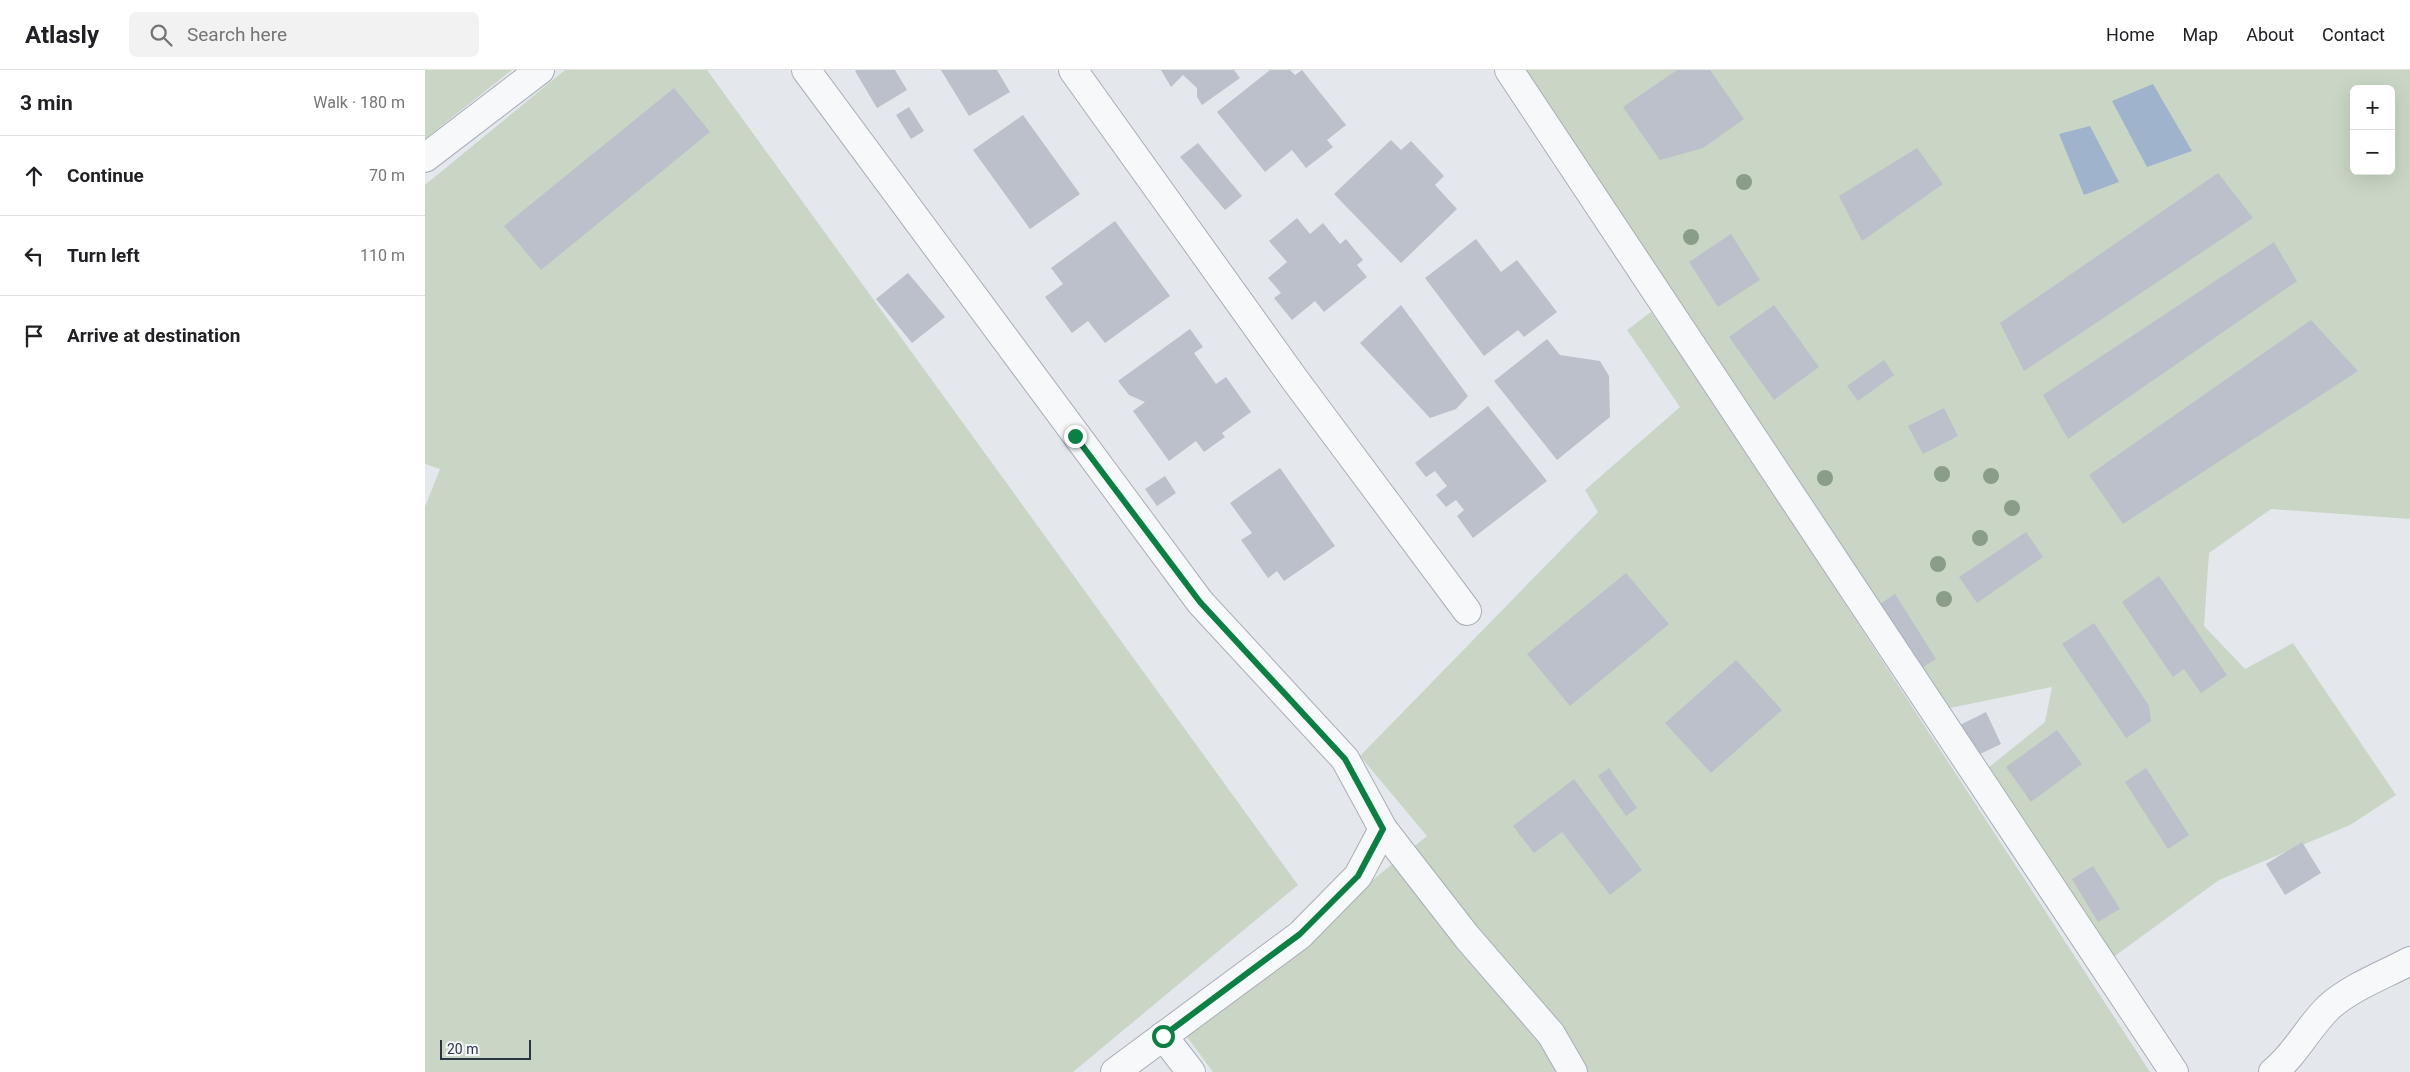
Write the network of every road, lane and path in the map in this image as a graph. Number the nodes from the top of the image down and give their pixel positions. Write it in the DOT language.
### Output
graph roads {
  1 [pos="540,70"];
  2 [pos="806,70"];
  3 [pos="1073,70"];
  4 [pos="1509,70"];
  5 [pos="425,158"];
  6 [pos="1467,611"];
  7 [pos="1383,829"];
  8 [pos="2410,961"];
  9 [pos="1163,1036"];
  10 [pos="1115,1072"];
  11 [pos="1191,1072"];
  12 [pos="1573,1072"];
  13 [pos="2174,1072"];
  14 [pos="2273,1072"];
  1 -- 5 [label="street"];
  2 -- 7 [label="street"];
  3 -- 6 [label="street"];
  4 -- 13 [label="street"];
  7 -- 9 [label="street"];
  7 -- 12 [label="street"];
  8 -- 14 [label="street"];
  9 -- 10 [label="street"];
  9 -- 11 [label="street"];
}
